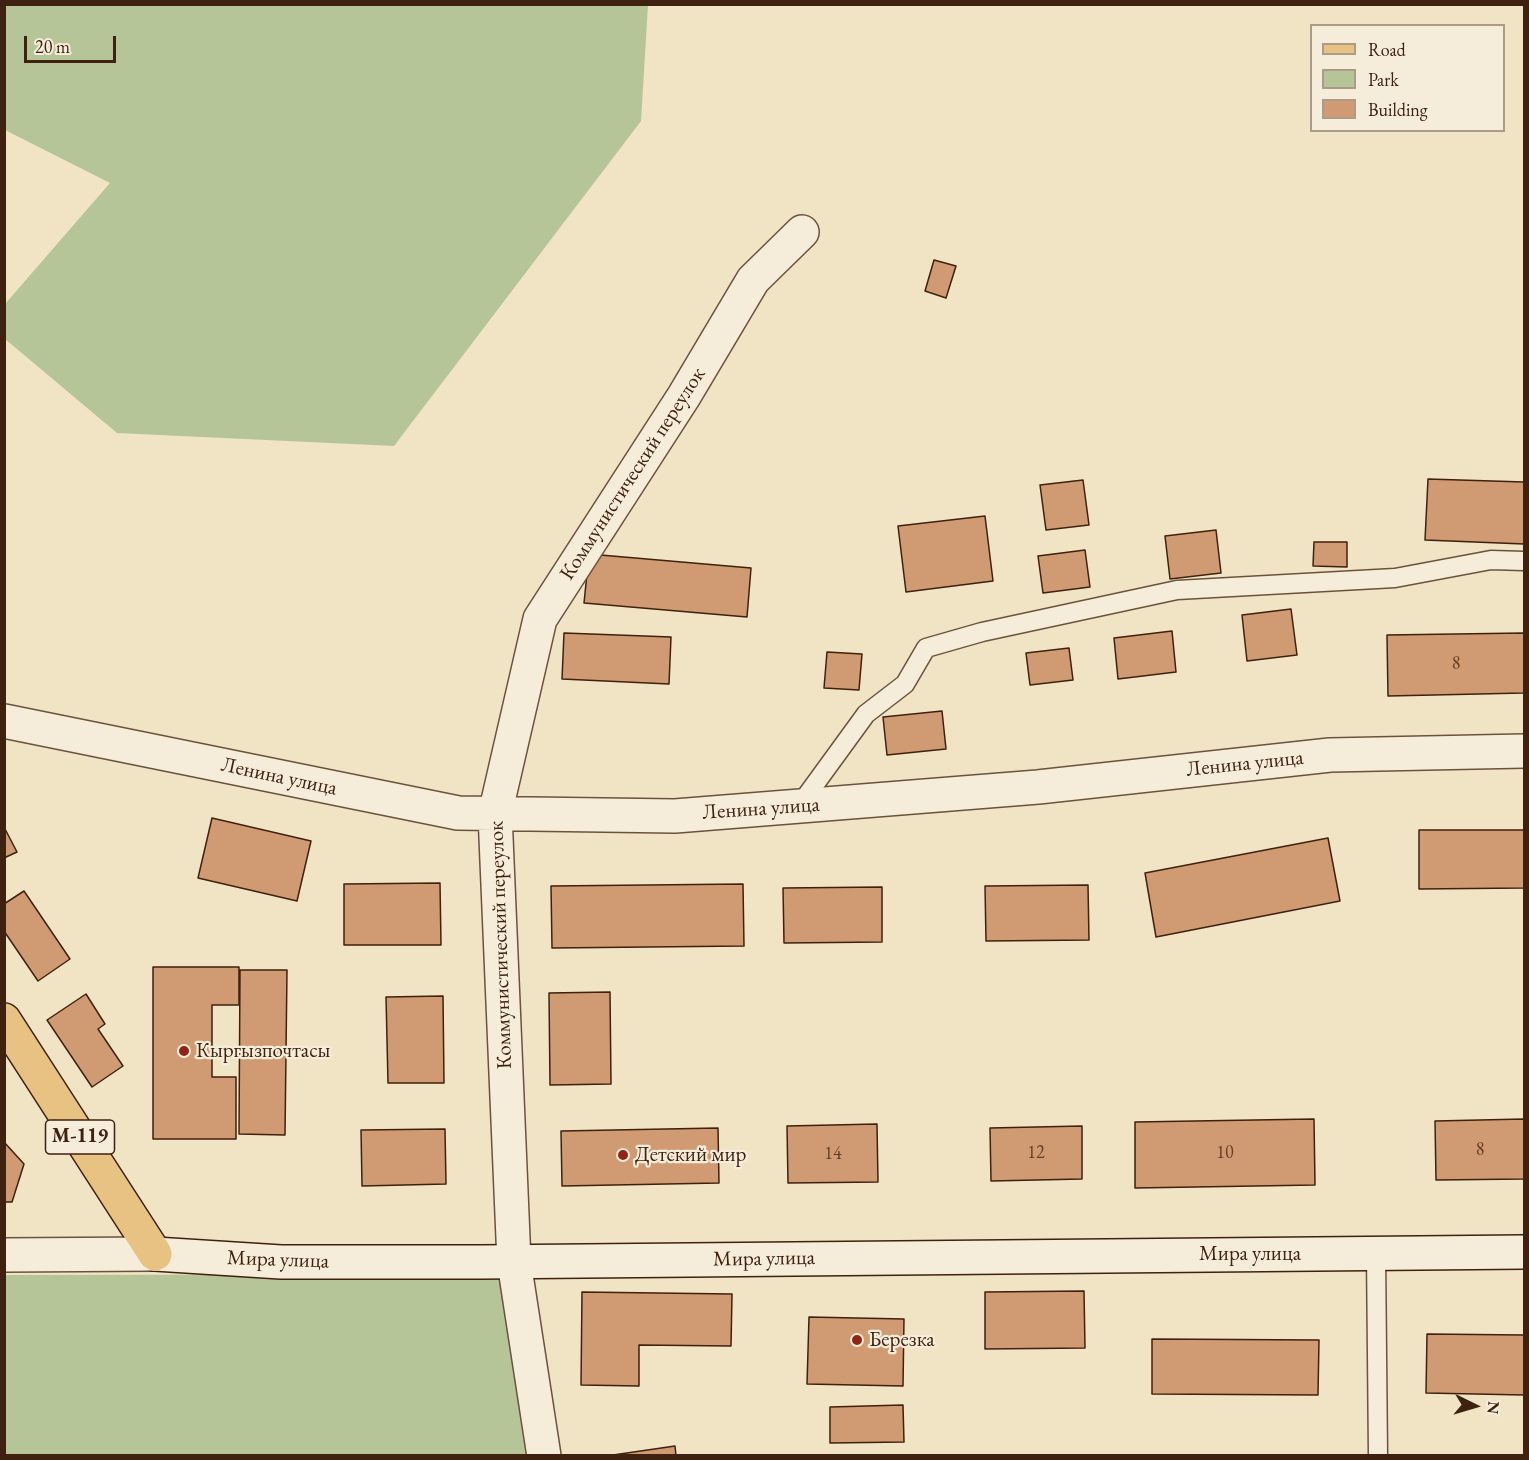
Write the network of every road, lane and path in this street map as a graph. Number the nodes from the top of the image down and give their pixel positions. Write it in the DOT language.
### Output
graph roads {
  1 [pos="802,232"];
  2 [pos="1524,561"];
  3 [pos="4,722"];
  4 [pos="1524,751"];
  5 [pos="799,806"];
  6 [pos="495,814"];
  7 [pos="4,1020"];
  8 [pos="1524,1252"];
  9 [pos="1376,1253"];
  10 [pos="155,1254"];
  11 [pos="4,1255"];
  12 [pos="514,1262"];
  13 [pos="544,1455"];
  14 [pos="1378,1455"];
  1 -- 6 [label="street, Коммунистический переулок"];
  2 -- 5 [label="lane"];
  3 -- 6 [label="street, Ленина улица"];
  4 -- 5 [label="street, Ленина улица"];
  5 -- 6 [label="street, Ленина улица"];
  6 -- 12 [label="street, Коммунистический переулок"];
  7 -- 10 [label="main road, М-119"];
  8 -- 9 [label="street, Мира улица"];
  9 -- 12 [label="street, Мира улица"];
  9 -- 14 [label="lane"];
  10 -- 11 [label="street, Мира улица"];
  10 -- 12 [label="street, Мира улица"];
  12 -- 13 [label="street, Коммунистический переулок"];
}
